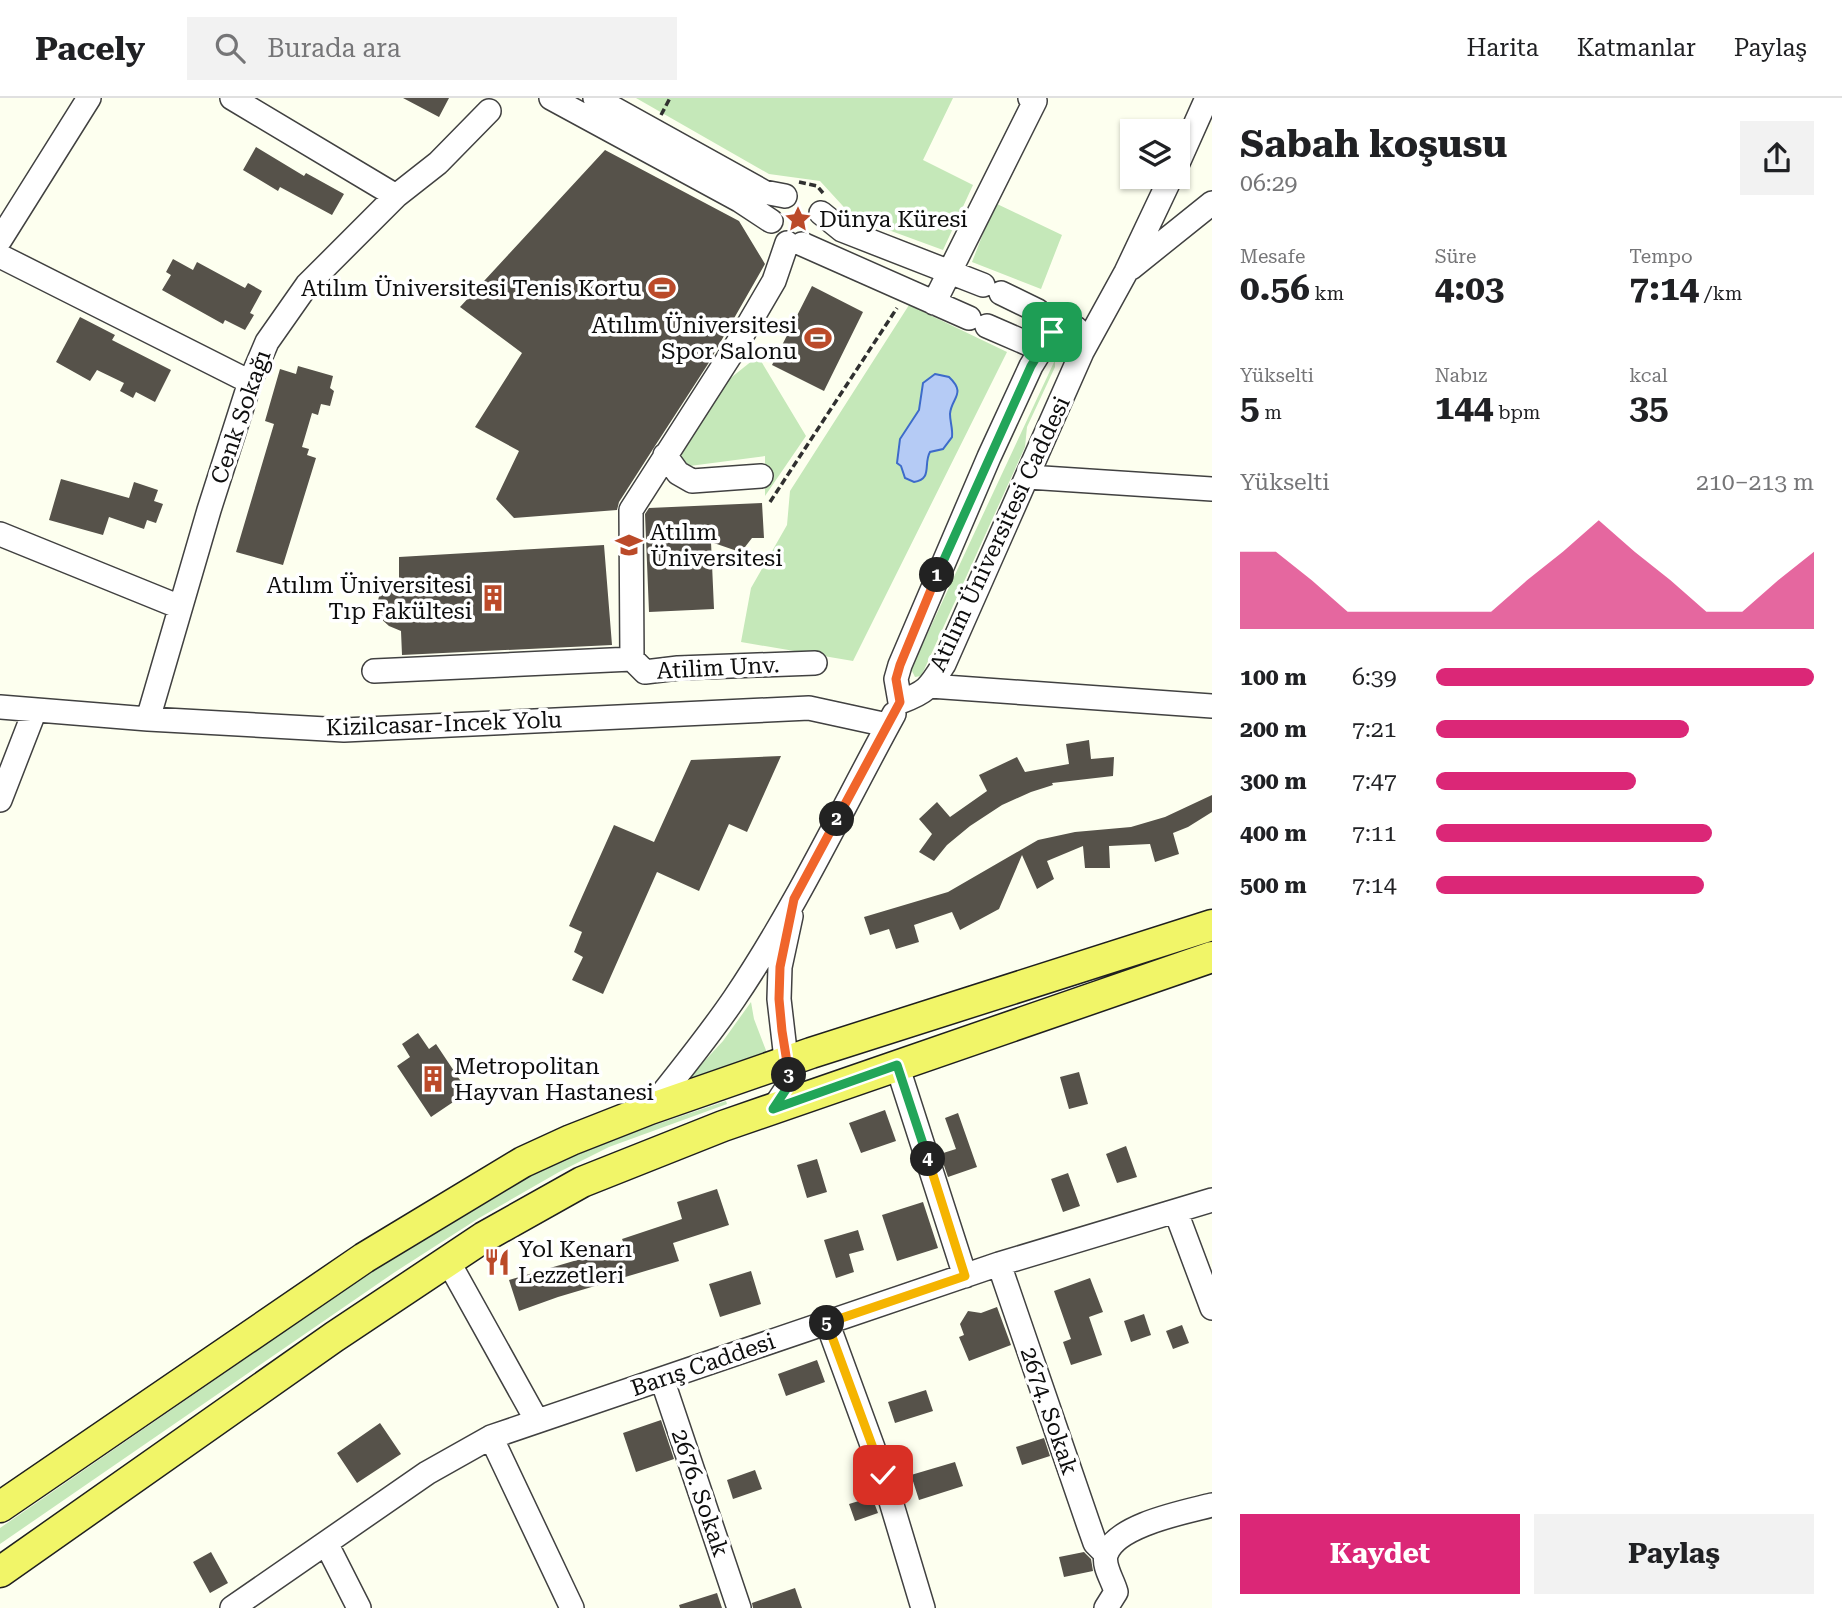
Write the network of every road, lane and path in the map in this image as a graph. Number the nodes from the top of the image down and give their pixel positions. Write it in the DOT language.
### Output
graph roads {
  1 [pos="89,98"];
  2 [pos="232,98"];
  3 [pos="551,98"];
  4 [pos="595,98"];
  5 [pos="670,98"];
  6 [pos="1030,98"];
  7 [pos="1207,98"];
  8 [pos="489,111"];
  9 [pos="658,120"];
  10 [pos="1190,136"];
  11 [pos="1165,189"];
  12 [pos="396,195"];
  13 [pos="785,196"];
  14 [pos="1212,203"];
  15 [pos="821,213"];
  16 [pos="771,221"];
  17 [pos="0,240"];
  18 [pos="794,244"];
  19 [pos="0,256"];
  20 [pos="950,271"];
  21 [pos="1126,272"];
  22 [pos="934,303"];
  23 [pos="898,306"];
  24 [pos="1046,340"];
  25 [pos="1082,352"];
  26 [pos="250,382"];
  27 [pos="665,455"];
  28 [pos="761,476"];
  29 [pos="1028,477"];
  30 [pos="1212,489"];
  31 [pos="770,502"];
  32 [pos="0,534"];
  33 [pos="180,607"];
  34 [pos="632,659"];
  35 [pos="815,663"];
  36 [pos="374,671"];
  37 [pos="930,686"];
  38 [pos="900,702"];
  39 [pos="1212,706"];
  40 [pos="0,707"];
  41 [pos="35,710"];
  42 [pos="148,719"];
  43 [pos="887,725"];
  44 [pos="0,800"];
  45 [pos="794,899"];
  46 [pos="1212,925"];
  47 [pos="1212,957"];
  48 [pos="787,1062"];
  49 [pos="897,1065"];
  50 [pos="650,1109"];
  51 [pos="773,1109"];
  52 [pos="1212,1200"];
  53 [pos="1177,1212"];
  54 [pos="448,1261"];
  55 [pos="999,1264"];
  56 [pos="965,1276"];
  57 [pos="1212,1308"];
  58 [pos="827,1322"];
  59 [pos="662,1379"];
  60 [pos="537,1421"];
  61 [pos="491,1437"];
  62 [pos="1212,1505"];
  63 [pos="0,1507"];
  64 [pos="326,1543"];
  65 [pos="1106,1554"];
  66 [pos="0,1572"];
  67 [pos="232,1608"];
  68 [pos="359,1608"];
  69 [pos="572,1608"];
  70 [pos="739,1608"];
  71 [pos="923,1608"];
  72 [pos="1106,1608"];
  1 -- 17 [label="street"];
  2 -- 12 [label="street"];
  3 -- 16 [label="street"];
  4 -- 13 [label="street"];
  5 -- 9 [label="path"];
  6 -- 20 [label="street"];
  7 -- 10 [label="street"];
  8 -- 12 [label="street, Cenk Sokağı"];
  11 -- 21 [label="street, Atılım Üniversitesi Caddesi"];
  12 -- 26 [label="street, Cenk Sokağı"];
  13 -- 15 [label="street"];
  13 -- 16 [label="street"];
  14 -- 21 [label="street"];
  15 -- 18 [label="street"];
  15 -- 20 [label="street"];
  16 -- 18 [label="street"];
  18 -- 22 [label="street"];
  18 -- 27 [label="street, Atilim Unv."];
  19 -- 26 [label="street"];
  20 -- 22 [label="street"];
  20 -- 24 [label="street"];
  21 -- 25 [label="street, Atılım Üniversitesi Caddesi"];
  22 -- 24 [label="street"];
  23 -- 31 [label="path"];
  24 -- 25 [label="street"];
  24 -- 38 [label="street, Atılım Üniversitesi Caddesi"];
  25 -- 29 [label="street, Atılım Üniversitesi Caddesi"];
  26 -- 33 [label="street, Cenk Sokağı"];
  27 -- 28 [label="street"];
  27 -- 34 [label="street, Atilim Unv."];
  29 -- 30 [label="street"];
  29 -- 37 [label="street, Atılım Üniversitesi Caddesi"];
  32 -- 33 [label="street"];
  33 -- 42 [label="street, Cenk Sokağı"];
  34 -- 35 [label="street, Atilim Unv."];
  34 -- 36 [label="street"];
  37 -- 38 [label="street, Atılım Üniversitesi Caddesi"];
  37 -- 39 [label="street"];
  38 -- 43 [label="street"];
  40 -- 41 [label="street, Kizilcasar-Incek Yolu"];
  41 -- 42 [label="street, Kizilcasar-Incek Yolu"];
  41 -- 44 [label="street"];
  42 -- 43 [label="street, Kizilcasar-Incek Yolu"];
  43 -- 45 [label="street"];
  45 -- 48 [label="street"];
  45 -- 50 [label="street"];
  46 -- 48 [label="main road"];
  47 -- 49 [label="main road"];
  48 -- 50 [label="main road"];
  48 -- 51 [label="street"];
  49 -- 51 [label="main road"];
  49 -- 56 [label="street"];
  50 -- 63 [label="main road"];
  51 -- 54 [label="main road"];
  52 -- 53 [label="street, Barış Caddesi"];
  53 -- 55 [label="street, Barış Caddesi"];
  53 -- 57 [label="street"];
  54 -- 60 [label="street"];
  54 -- 66 [label="main road"];
  55 -- 56 [label="street, Barış Caddesi"];
  55 -- 65 [label="street, 2674. Sokak"];
  56 -- 58 [label="street, Barış Caddesi"];
  58 -- 59 [label="street, Barış Caddesi"];
  58 -- 71 [label="street"];
  59 -- 60 [label="street, Barış Caddesi"];
  59 -- 70 [label="street, 2676. Sokak"];
  60 -- 61 [label="street, Barış Caddesi"];
  61 -- 64 [label="street, Barış Caddesi"];
  61 -- 69 [label="street"];
  62 -- 65 [label="street"];
  64 -- 67 [label="street, Barış Caddesi"];
  64 -- 68 [label="street"];
  65 -- 72 [label="street, 2674. Sokak"];
}
